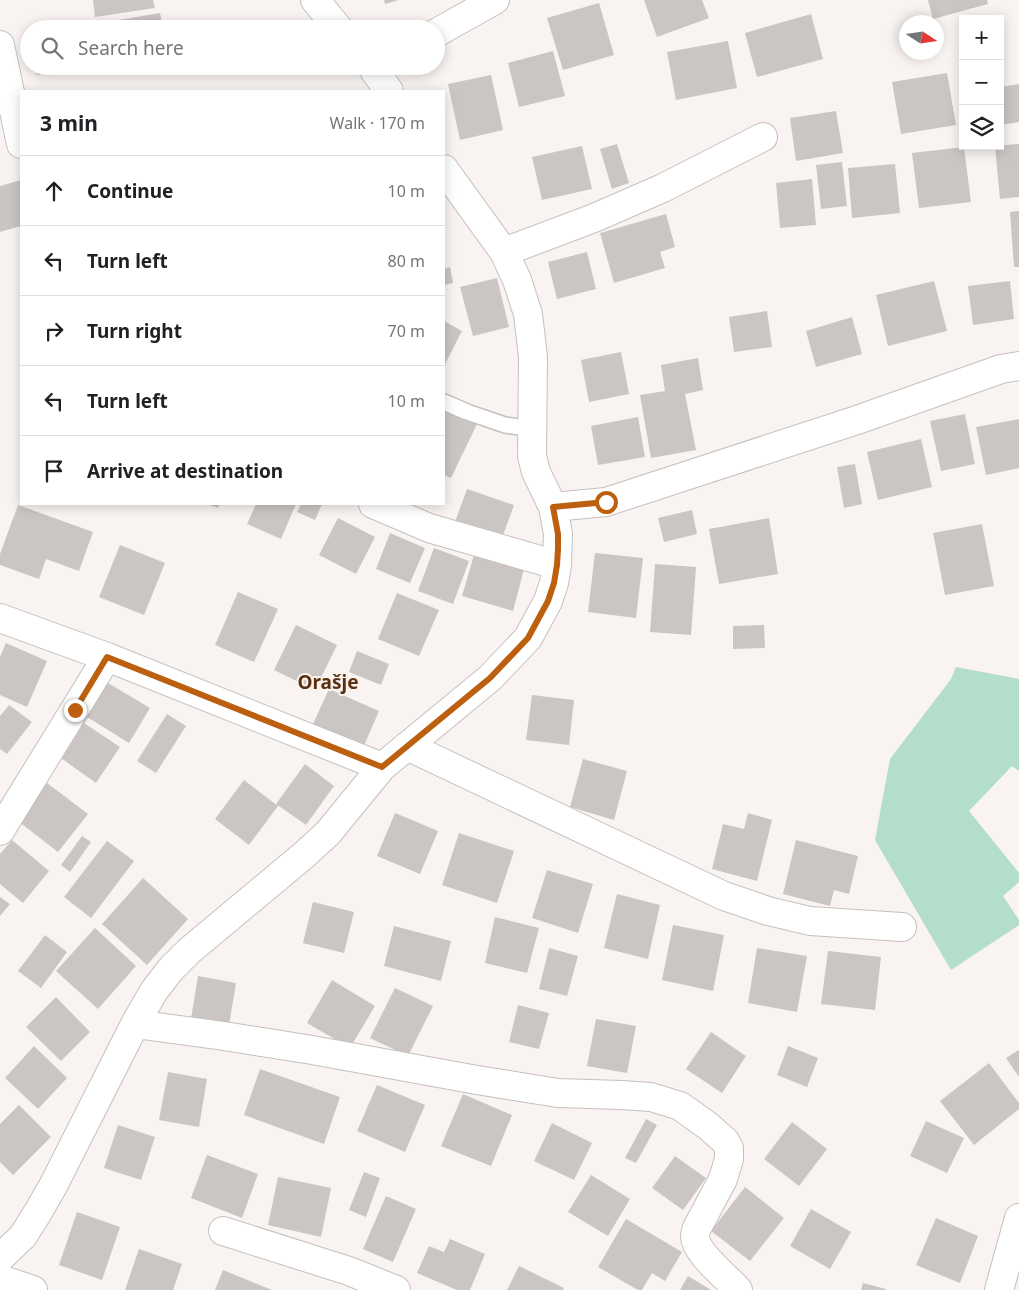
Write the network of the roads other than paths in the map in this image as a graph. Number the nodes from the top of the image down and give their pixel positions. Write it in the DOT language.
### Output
graph roads {
  1 [pos="315,0"];
  2 [pos="495,0"];
  3 [pos="332,20"];
  4 [pos="445,28"];
  5 [pos="0,46"];
  6 [pos="763,137"];
  7 [pos="20,139"];
  8 [pos="445,170"];
  9 [pos="504,252"];
  10 [pos="1019,366"];
  11 [pos="445,402"];
  12 [pos="532,429"];
  13 [pos="375,505"];
  14 [pos="553,507"];
  15 [pos="557,565"];
  16 [pos="0,618"];
  17 [pos="107,657"];
  18 [pos="407,746"];
  19 [pos="382,767"];
  20 [pos="0,831"];
  21 [pos="902,927"];
  22 [pos="135,1024"];
  23 [pos="1019,1218"];
  24 [pos="223,1231"];
  25 [pos="0,1258"];
  26 [pos="0,1279"];
  27 [pos="33,1290"];
  28 [pos="396,1290"];
  29 [pos="738,1290"];
  30 [pos="999,1290"];
  1 -- 3 [label="street"];
  2 -- 4 [label="street"];
  5 -- 7 [label="street"];
  6 -- 9 [label="street"];
  8 -- 9 [label="street"];
  9 -- 12 [label="street"];
  10 -- 14 [label="street"];
  11 -- 12 [label="lane"];
  12 -- 14 [label="street"];
  13 -- 15 [label="street"];
  14 -- 15 [label="street"];
  15 -- 18 [label="street"];
  16 -- 17 [label="street"];
  17 -- 19 [label="street"];
  17 -- 20 [label="street"];
  18 -- 19 [label="street"];
  18 -- 21 [label="street"];
  19 -- 22 [label="street"];
  22 -- 25 [label="street"];
  22 -- 29 [label="street"];
  23 -- 30 [label="street"];
  24 -- 28 [label="street"];
  26 -- 27 [label="street"];
}
